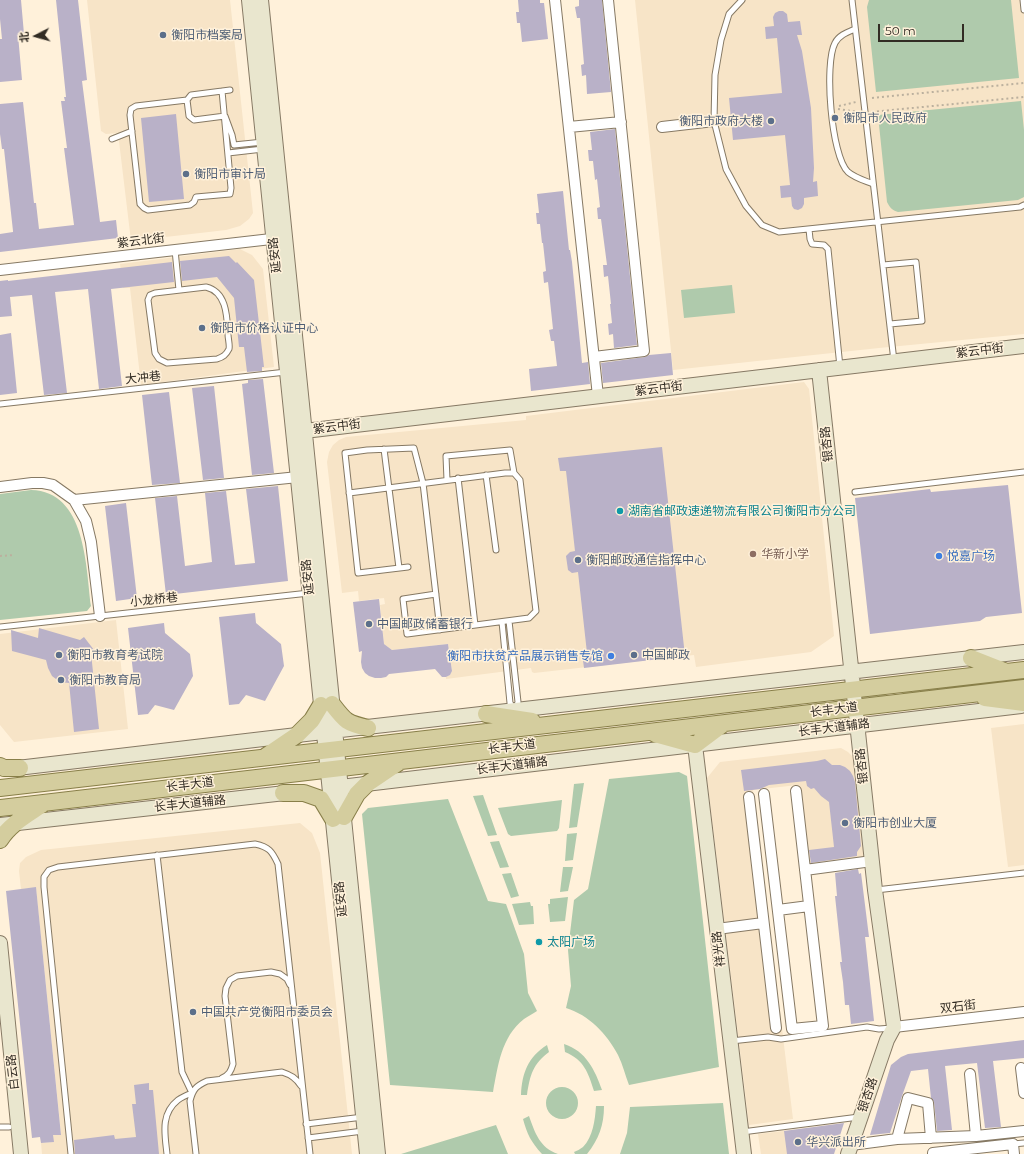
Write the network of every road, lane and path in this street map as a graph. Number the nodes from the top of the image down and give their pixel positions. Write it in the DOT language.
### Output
graph roads {
  1 [pos="250,0"];
  2 [pos="261,0"];
  3 [pos="556,0"];
  4 [pos="608,0"];
  5 [pos="742,0"];
  6 [pos="852,0"];
  7 [pos="1023,0"];
  8 [pos="1024,10"];
  9 [pos="855,28"];
  10 [pos="1024,83"];
  11 [pos="230,90"];
  12 [pos="222,91"];
  13 [pos="1024,97"];
  14 [pos="864,99"];
  15 [pos="187,100"];
  16 [pos="832,108"];
  17 [pos="865,113"];
  18 [pos="225,116"];
  19 [pos="714,121"];
  20 [pos="620,122"];
  21 [pos="569,127"];
  22 [pos="662,127"];
  23 [pos="132,131"];
  24 [pos="112,139"];
  25 [pos="264,145"];
  26 [pos="228,153"];
  27 [pos="873,184"];
  28 [pos="1024,205"];
  29 [pos="878,222"];
  30 [pos="809,229"];
  31 [pos="279,238"];
  32 [pos="175,250"];
  33 [pos="883,265"];
  34 [pos="0,270"];
  35 [pos="179,290"];
  36 [pos="890,324"];
  37 [pos="1024,346"];
  38 [pos="594,357"];
  39 [pos="894,362"];
  40 [pos="840,368"];
  41 [pos="819,370"];
  42 [pos="287,372"];
  43 [pos="598,396"];
  44 [pos="0,404"];
  45 [pos="299,431"];
  46 [pos="384,450"];
  47 [pos="1024,472"];
  48 [pos="514,473"];
  49 [pos="486,475"];
  50 [pos="298,477"];
  51 [pos="458,478"];
  52 [pos="448,480"];
  53 [pos="423,483"];
  54 [pos="0,487"];
  55 [pos="389,487"];
  56 [pos="855,492"];
  57 [pos="349,493"];
  58 [pos="74,500"];
  59 [pos="496,550"];
  60 [pos="14,555"];
  61 [pos="0,556"];
  62 [pos="408,567"];
  63 [pos="399,568"];
  64 [pos="310,593"];
  65 [pos="436,594"];
  66 [pos="100,616"];
  67 [pos="509,621"];
  68 [pos="502,622"];
  69 [pos="475,625"];
  70 [pos="0,627"];
  71 [pos="440,630"];
  72 [pos="1024,652"];
  73 [pos="971,658"];
  74 [pos="1024,661"];
  75 [pos="1024,670"];
  76 [pos="851,672"];
  77 [pos="1006,672"];
  78 [pos="1024,688"];
  79 [pos="853,689"];
  80 [pos="960,695"];
  81 [pos="327,704"];
  82 [pos="1024,705"];
  83 [pos="855,707"];
  84 [pos="486,714"];
  85 [pos="516,719"];
  86 [pos="724,722"];
  87 [pos="857,726"];
  88 [pos="368,728"];
  89 [pos="330,732"];
  90 [pos="648,732"];
  91 [pos="297,735"];
  92 [pos="695,745"];
  93 [pos="519,747"];
  94 [pos="331,750"];
  95 [pos="263,758"];
  96 [pos="401,761"];
  97 [pos="0,766"];
  98 [pos="20,768"];
  99 [pos="333,768"];
  100 [pos="0,770"];
  101 [pos="367,784"];
  102 [pos="335,787"];
  103 [pos="0,788"];
  104 [pos="796,791"];
  105 [pos="283,794"];
  106 [pos="764,794"];
  107 [pos="748,797"];
  108 [pos="45,802"];
  109 [pos="0,808"];
  110 [pos="338,818"];
  111 [pos="7,825"];
  112 [pos="0,840"];
  113 [pos="157,855"];
  114 [pos="872,861"];
  115 [pos="805,870"];
  116 [pos="1024,873"];
  117 [pos="875,890"];
  118 [pos="809,906"];
  119 [pos="778,910"];
  120 [pos="764,923"];
  121 [pos="717,929"];
  122 [pos="0,943"];
  123 [pos="292,988"];
  124 [pos="1024,1012"];
  125 [pos="776,1028"];
  126 [pos="894,1028"];
  127 [pos="0,1036"];
  128 [pos="730,1042"];
  129 [pos="1021,1068"];
  130 [pos="970,1074"];
  131 [pos="219,1080"];
  132 [pos="303,1088"];
  133 [pos="192,1093"];
  134 [pos="1024,1093"];
  135 [pos="861,1116"];
  136 [pos="306,1124"];
  137 [pos="367,1124"];
  138 [pos="4,1127"];
  139 [pos="1024,1131"];
  140 [pos="741,1132"];
  141 [pos="976,1136"];
  142 [pos="308,1138"];
  143 [pos="931,1138"];
  144 [pos="897,1139"];
  145 [pos="1024,1142"];
  146 [pos="1014,1149"];
  147 [pos="849,1150"];
  148 [pos="976,1151"];
  149 [pos="960,1152"];
  150 [pos="12,1154"];
  151 [pos="21,1154"];
  152 [pos="71,1154"];
  153 [pos="167,1154"];
  154 [pos="196,1154"];
  155 [pos="310,1154"];
  156 [pos="367,1154"];
  157 [pos="378,1154"];
  158 [pos="744,1154"];
  159 [pos="933,1154"];
  1 -- 25 [label="main road, 延安路"];
  2 -- 31 [label="main road, 延安路"];
  3 -- 21 [label="street"];
  4 -- 20 [label="street"];
  5 -- 19 [label="lane"];
  6 -- 9 [label="lane"];
  7 -- 8 [label="lane"];
  9 -- 14 [label="lane"];
  9 -- 16 [label="lane"];
  10 -- 14 [label="path"];
  11 -- 12 [label="lane"];
  12 -- 15 [label="lane"];
  12 -- 18 [label="lane"];
  13 -- 17 [label="path"];
  14 -- 16 [label="path"];
  14 -- 17 [label="lane"];
  15 -- 18 [label="lane"];
  15 -- 23 [label="lane"];
  16 -- 17 [label="path"];
  16 -- 27 [label="lane"];
  17 -- 27 [label="lane"];
  18 -- 25 [label="lane"];
  18 -- 26 [label="lane"];
  19 -- 22 [label="street"];
  19 -- 30 [label="lane"];
  20 -- 21 [label="street"];
  20 -- 38 [label="street"];
  21 -- 38 [label="street"];
  23 -- 24 [label="lane"];
  23 -- 26 [label="lane"];
  25 -- 26 [label="lane"];
  25 -- 31 [label="main road, 延安路"];
  27 -- 29 [label="lane"];
  28 -- 29 [label="lane"];
  29 -- 30 [label="lane"];
  29 -- 33 [label="lane"];
  30 -- 40 [label="lane"];
  31 -- 32 [label="street, 紫云北街"];
  31 -- 42 [label="main road, 延安路"];
  31 -- 45 [label="main road, 延安路"];
  32 -- 34 [label="street, 紫云北街"];
  32 -- 35 [label="lane"];
  33 -- 36 [label="lane"];
  33 -- 36 [label="lane"];
  35 -- 35 [label="lane"];
  36 -- 39 [label="lane"];
  37 -- 39 [label="main road, 紫云中街"];
  38 -- 43 [label="street"];
  39 -- 40 [label="main road, 紫云中街"];
  40 -- 41 [label="main road, 紫云中街"];
  41 -- 43 [label="main road, 紫云中街"];
  41 -- 76 [label="main road, 银杏路"];
  42 -- 44 [label="lane, 大冲巷"];
  42 -- 45 [label="main road, 延安路"];
  43 -- 45 [label="main road, 紫云中街"];
  45 -- 50 [label="main road, 延安路"];
  45 -- 81 [label="main road, 延安路"];
  46 -- 53 [label="lane"];
  46 -- 55 [label="lane"];
  46 -- 57 [label="lane"];
  47 -- 56 [label="lane"];
  48 -- 49 [label="lane"];
  48 -- 52 [label="lane"];
  48 -- 67 [label="lane"];
  49 -- 51 [label="lane"];
  49 -- 59 [label="lane"];
  50 -- 58 [label="street"];
  50 -- 64 [label="main road, 延安路"];
  51 -- 52 [label="lane"];
  51 -- 69 [label="lane"];
  52 -- 53 [label="lane"];
  53 -- 55 [label="lane"];
  53 -- 65 [label="lane"];
  54 -- 58 [label="street"];
  55 -- 57 [label="lane"];
  55 -- 63 [label="lane"];
  57 -- 63 [label="lane"];
  58 -- 66 [label="street"];
  60 -- 61 [label="path"];
  62 -- 63 [label="lane"];
  64 -- 66 [label="lane, 小龙桥巷"];
  64 -- 81 [label="main road, 延安路"];
  65 -- 71 [label="lane"];
  65 -- 71 [label="lane"];
  66 -- 70 [label="lane, 小龙桥巷"];
  67 -- 68 [label="lane"];
  67 -- 85 [label="lane"];
  68 -- 69 [label="lane"];
  68 -- 85 [label="lane"];
  69 -- 71 [label="lane"];
  72 -- 73 [label="main road"];
  73 -- 76 [label="main road"];
  73 -- 77 [label="main road"];
  74 -- 77 [label="main road"];
  75 -- 77 [label="main road, 长丰大道"];
  76 -- 79 [label="main road, 银杏路"];
  76 -- 85 [label="main road"];
  77 -- 79 [label="main road, 长丰大道"];
  78 -- 80 [label="main road, 长丰大道"];
  79 -- 83 [label="main road, 银杏路"];
  79 -- 85 [label="main road, 长丰大道"];
  80 -- 82 [label="main road"];
  80 -- 83 [label="main road, 长丰大道"];
  81 -- 88 [label="main road"];
  81 -- 89 [label="main road, 延安路"];
  81 -- 91 [label="main road"];
  82 -- 87 [label="main road, 长丰大道辅路"];
  83 -- 86 [label="main road, 长丰大道"];
  83 -- 87 [label="main road, 银杏路"];
  84 -- 85 [label="main road"];
  84 -- 88 [label="main road"];
  85 -- 93 [label="main road"];
  85 -- 94 [label="main road, 长丰大道"];
  86 -- 90 [label="main road, 长丰大道"];
  86 -- 92 [label="main road"];
  87 -- 92 [label="main road, 长丰大道辅路"];
  87 -- 114 [label="main road, 银杏路"];
  88 -- 89 [label="main road"];
  89 -- 91 [label="main road"];
  89 -- 94 [label="main road, 延安路"];
  90 -- 92 [label="main road"];
  90 -- 93 [label="main road, 长丰大道"];
  91 -- 95 [label="main road"];
  91 -- 98 [label="main road"];
  92 -- 101 [label="main road, 长丰大道辅路"];
  92 -- 121 [label="main road, 祥光路"];
  93 -- 96 [label="main road, 长丰大道"];
  94 -- 95 [label="main road, 长丰大道"];
  94 -- 99 [label="main road, 延安路"];
  95 -- 103 [label="main road, 长丰大道"];
  96 -- 99 [label="main road, 长丰大道"];
  96 -- 101 [label="main road"];
  97 -- 98 [label="main road"];
  98 -- 100 [label="main road"];
  99 -- 102 [label="main road, 延安路"];
  99 -- 108 [label="main road, 长丰大道"];
  101 -- 102 [label="main road, 长丰大道辅路"];
  101 -- 110 [label="main road"];
  102 -- 105 [label="main road, 长丰大道辅路"];
  102 -- 110 [label="main road, 延安路"];
  104 -- 115 [label="street"];
  105 -- 110 [label="main road"];
  105 -- 111 [label="main road, 长丰大道辅路"];
  106 -- 119 [label="street"];
  107 -- 120 [label="street"];
  108 -- 109 [label="main road, 长丰大道"];
  108 -- 111 [label="main road"];
  110 -- 137 [label="main road, 延安路"];
  111 -- 112 [label="main road"];
  113 -- 123 [label="lane"];
  113 -- 133 [label="lane"];
  113 -- 152 [label="lane"];
  114 -- 115 [label="street"];
  114 -- 117 [label="main road, 银杏路"];
  115 -- 118 [label="street"];
  116 -- 117 [label="lane"];
  117 -- 126 [label="main road, 银杏路"];
  118 -- 119 [label="street"];
  118 -- 119 [label="street"];
  120 -- 121 [label="street"];
  120 -- 125 [label="street"];
  121 -- 128 [label="main road, 祥光路"];
  122 -- 151 [label="main road, 白云路"];
  123 -- 131 [label="lane"];
  123 -- 132 [label="lane"];
  124 -- 126 [label="street, 双石街"];
  126 -- 128 [label="lane"];
  126 -- 135 [label="main road, 银杏路"];
  127 -- 138 [label="main road, 白云路"];
  128 -- 140 [label="main road, 祥光路"];
  129 -- 134 [label="street"];
  130 -- 141 [label="street"];
  131 -- 132 [label="lane"];
  131 -- 133 [label="lane"];
  132 -- 136 [label="lane"];
  133 -- 153 [label="lane"];
  133 -- 154 [label="lane"];
  135 -- 140 [label="lane"];
  135 -- 147 [label="main road, 银杏路"];
  136 -- 137 [label="lane"];
  136 -- 142 [label="lane"];
  137 -- 142 [label="lane"];
  137 -- 156 [label="main road, 延安路"];
  137 -- 157 [label="main road, 延安路"];
  138 -- 150 [label="main road, 白云路"];
  139 -- 141 [label="street"];
  140 -- 158 [label="main road, 祥光路"];
  141 -- 143 [label="street"];
  142 -- 155 [label="lane"];
  143 -- 144 [label="street"];
  143 -- 144 [label="street"];
  144 -- 147 [label="street"];
  145 -- 146 [label="lane"];
  146 -- 148 [label="street"];
  148 -- 149 [label="street"];
  149 -- 159 [label="street"];
}
